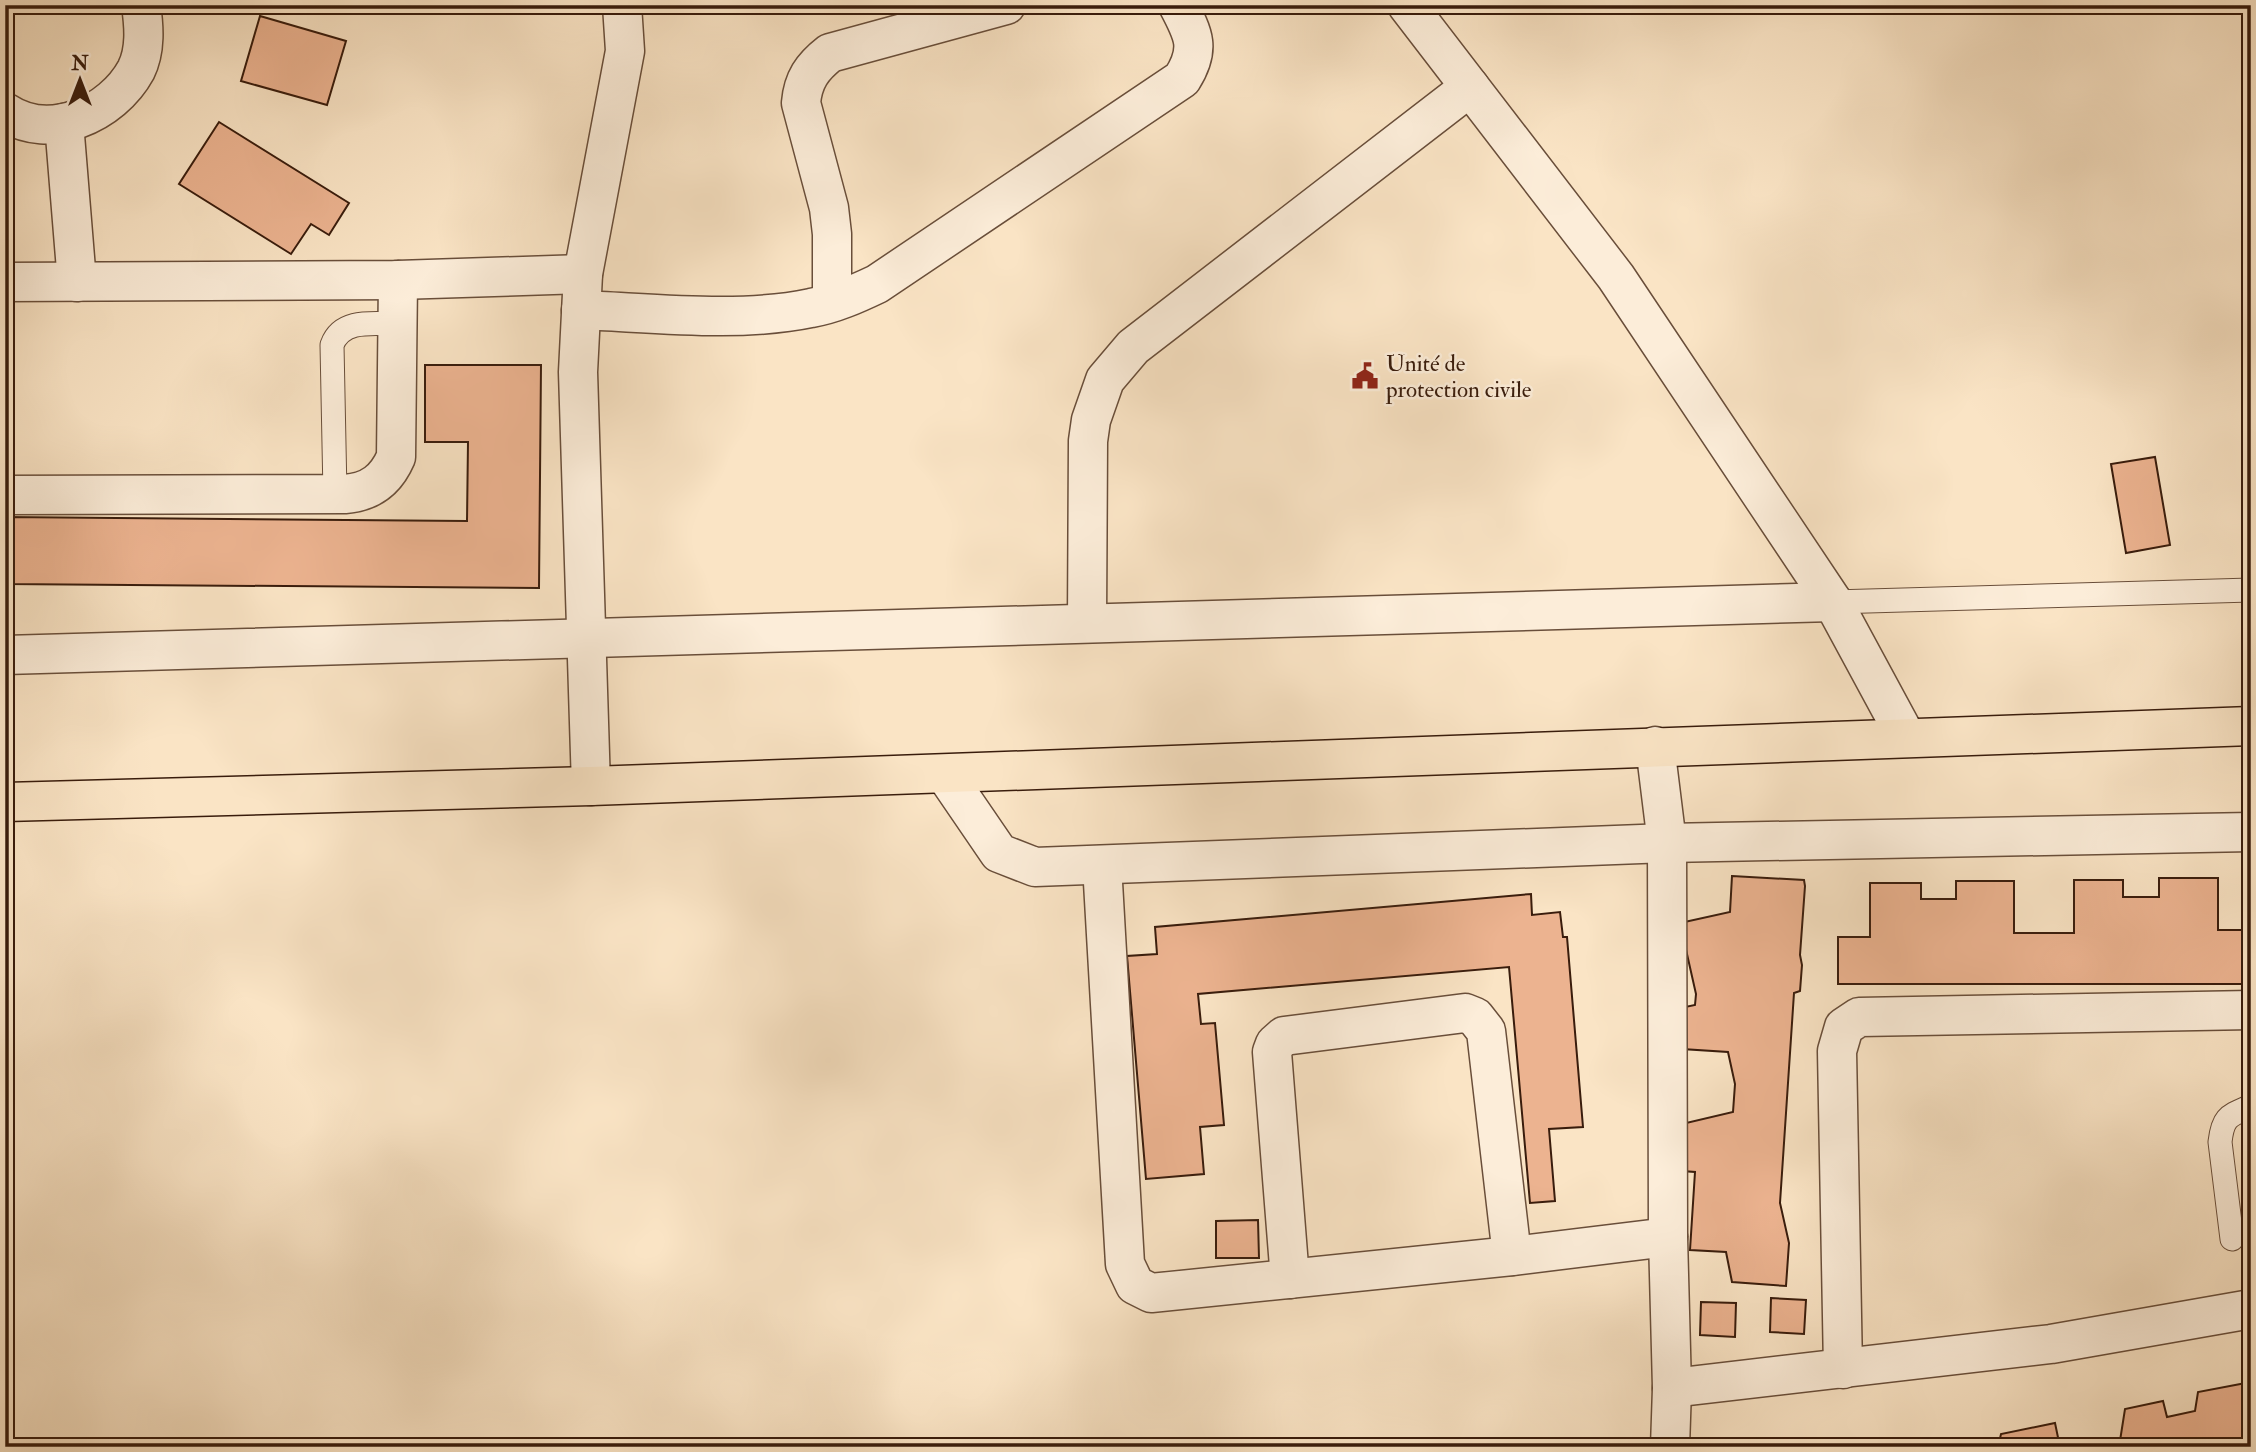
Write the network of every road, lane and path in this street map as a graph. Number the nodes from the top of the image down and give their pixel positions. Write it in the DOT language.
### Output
graph roads {
  1 [pos="141,5"];
  2 [pos="622,5"];
  3 [pos="1006,5"];
  4 [pos="1178,5"];
  5 [pos="1407,5"];
  6 [pos="1470,87"];
  7 [pos="5,112"];
  8 [pos="64,123"];
  9 [pos="398,280"];
  10 [pos="5,282"];
  11 [pos="77,282"];
  12 [pos="582,292"];
  13 [pos="832,302"];
  14 [pos="398,324"];
  15 [pos="335,494"];
  16 [pos="5,495"];
  17 [pos="2251,590"];
  18 [pos="1833,602"];
  19 [pos="1087,623"];
  20 [pos="585,637"];
  21 [pos="5,655"];
  22 [pos="2251,726"];
  23 [pos="1906,737"];
  24 [pos="1655,746"];
  25 [pos="945,774"];
  26 [pos="591,786"];
  27 [pos="5,802"];
  28 [pos="2251,832"];
  29 [pos="1667,844"];
  30 [pos="1102,865"];
  31 [pos="2251,1010"];
  32 [pos="2251,1106"];
  33 [pos="1668,1237"];
  34 [pos="2232,1239"];
  35 [pos="1512,1256"];
  36 [pos="1290,1279"];
  37 [pos="2251,1309"];
  38 [pos="1843,1369"];
  39 [pos="1672,1388"];
  40 [pos="1670,1447"];
  1 -- 8 [label="street"];
  2 -- 12 [label="street"];
  3 -- 13 [label="street"];
  4 -- 13 [label="street"];
  5 -- 6 [label="street"];
  6 -- 18 [label="street"];
  6 -- 19 [label="street"];
  7 -- 8 [label="street"];
  8 -- 11 [label="street"];
  9 -- 11 [label="street"];
  9 -- 12 [label="street"];
  9 -- 14 [label="street"];
  10 -- 11 [label="street"];
  12 -- 13 [label="street"];
  12 -- 20 [label="street"];
  14 -- 15 [label="street"];
  14 -- 15 [label="lane"];
  15 -- 16 [label="street"];
  17 -- 18 [label="lane"];
  18 -- 19 [label="street"];
  18 -- 23 [label="street"];
  19 -- 20 [label="street"];
  20 -- 21 [label="street"];
  20 -- 26 [label="street"];
  22 -- 23 [label="main road"];
  23 -- 24 [label="main road"];
  24 -- 25 [label="main road"];
  24 -- 29 [label="street"];
  25 -- 26 [label="main road"];
  25 -- 30 [label="street"];
  26 -- 27 [label="main road"];
  28 -- 29 [label="street"];
  29 -- 30 [label="street"];
  29 -- 33 [label="street"];
  30 -- 36 [label="street"];
  31 -- 38 [label="street"];
  32 -- 34 [label="lane"];
  33 -- 35 [label="street"];
  33 -- 39 [label="street"];
  35 -- 36 [label="street"];
  35 -- 36 [label="street"];
  37 -- 38 [label="street"];
  38 -- 39 [label="street"];
  39 -- 40 [label="street"];
}
